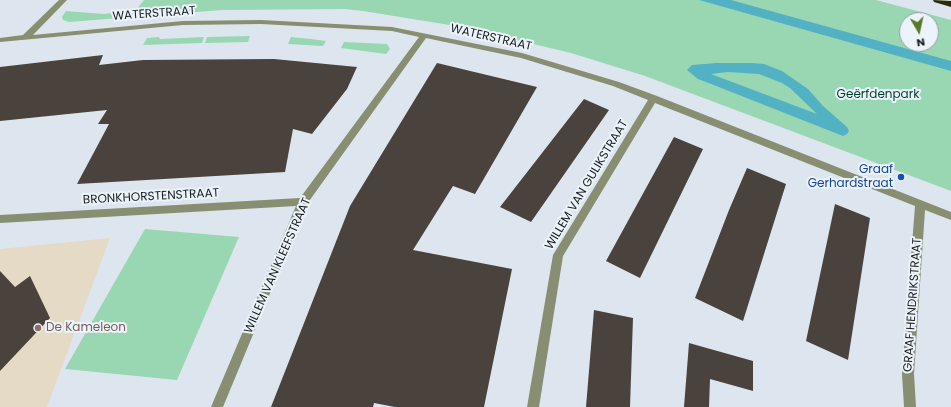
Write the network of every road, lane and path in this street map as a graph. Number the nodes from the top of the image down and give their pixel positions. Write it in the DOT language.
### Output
graph roads {
  1 [pos="63,0"];
  2 [pos="937,0"];
  3 [pos="951,4"];
  4 [pos="424,36"];
  5 [pos="26,38"];
  6 [pos="0,40"];
  7 [pos="654,98"];
  8 [pos="303,202"];
  9 [pos="920,204"];
  10 [pos="951,216"];
  11 [pos="0,219"];
  12 [pos="217,407"];
  13 [pos="533,407"];
  14 [pos="910,407"];
  1 -- 5 [label="street"];
  2 -- 3 [label="highway"];
  4 -- 5 [label="street, WATERSTRAAT"];
  4 -- 7 [label="street, WATERSTRAAT"];
  4 -- 8 [label="street, WILLEM VAN KLEEFSTRAAT"];
  5 -- 6 [label="street, WATERSTRAAT"];
  7 -- 9 [label="street, WATERSTRAAT"];
  7 -- 13 [label="street, WILLEM VAN GULIKSTRAAT"];
  8 -- 11 [label="street, BRONKHORSTENSTRAAT"];
  8 -- 12 [label="street, WILLEM VAN KLEEFSTRAAT"];
  9 -- 10 [label="street, WATERSTRAAT"];
  9 -- 14 [label="street, GRAAF HENDRIKSTRAAT"];
}
